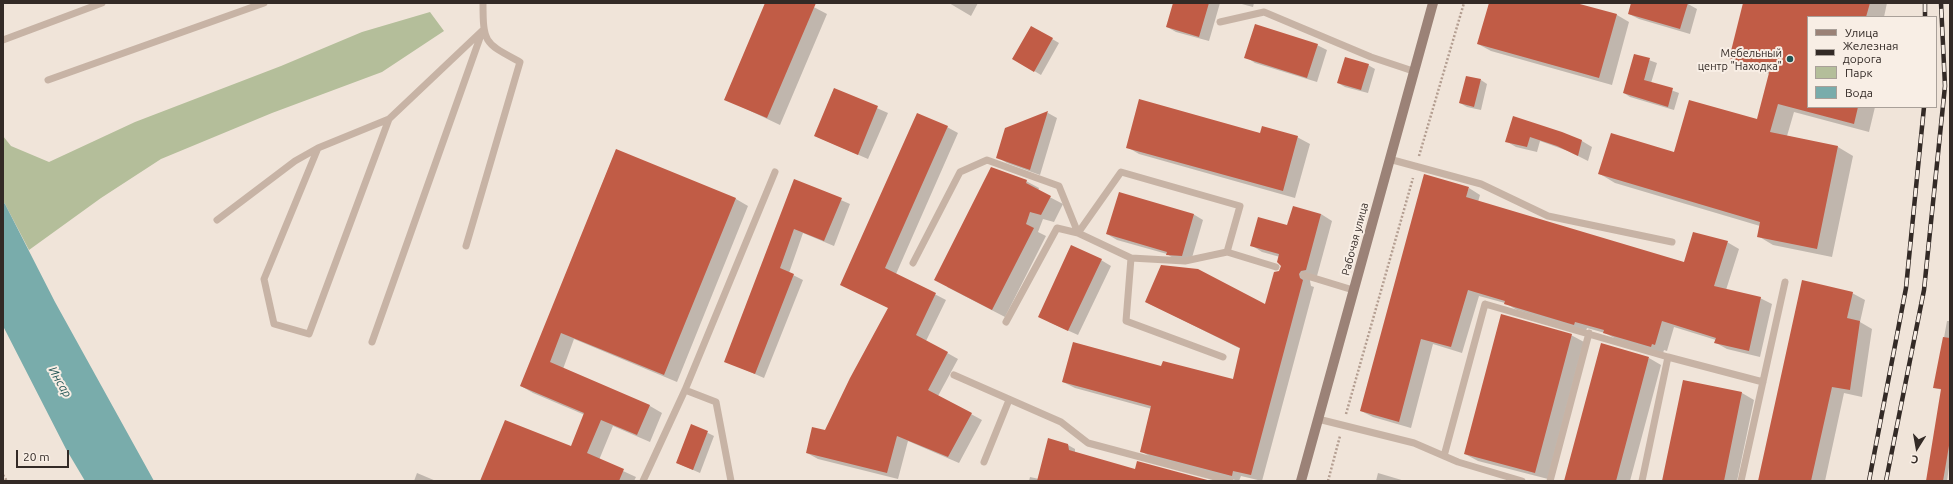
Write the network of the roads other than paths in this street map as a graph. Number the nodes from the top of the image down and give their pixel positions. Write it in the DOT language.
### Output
graph roads {
  1 [pos="102,3"];
  2 [pos="264,3"];
  3 [pos="483,3"];
  4 [pos="1433,3"];
  5 [pos="1220,22"];
  6 [pos="483,30"];
  7 [pos="3,40"];
  8 [pos="1413,71"];
  9 [pos="48,80"];
  10 [pos="389,119"];
  11 [pos="318,148"];
  12 [pos="1389,160"];
  13 [pos="775,172"];
  14 [pos="217,220"];
  15 [pos="1078,233"];
  16 [pos="1672,242"];
  17 [pos="466,246"];
  18 [pos="1227,252"];
  19 [pos="1131,258"];
  20 [pos="913,263"];
  21 [pos="1276,266"];
  22 [pos="1304,275"];
  23 [pos="1785,282"];
  24 [pos="1353,290"];
  25 [pos="1006,322"];
  26 [pos="1589,333"];
  27 [pos="372,342"];
  28 [pos="1223,357"];
  29 [pos="1668,357"];
  30 [pos="954,375"];
  31 [pos="1763,382"];
  32 [pos="685,390"];
  33 [pos="1009,400"];
  34 [pos="1318,418"];
  35 [pos="1444,456"];
  36 [pos="984,462"];
  37 [pos="643,481"];
  38 [pos="731,481"];
  39 [pos="1230,481"];
  40 [pos="1300,481"];
  41 [pos="1522,481"];
  42 [pos="1550,481"];
  43 [pos="1642,481"];
  44 [pos="1741,481"];
  1 -- 7 [label="lane"];
  2 -- 9 [label="lane"];
  3 -- 6 [label="lane"];
  4 -- 8 [label="street, Рабочая улица"];
  5 -- 8 [label="lane"];
  6 -- 10 [label="lane"];
  6 -- 17 [label="lane"];
  6 -- 27 [label="lane"];
  8 -- 12 [label="street, Рабочая улица"];
  10 -- 11 [label="lane"];
  10 -- 11 [label="lane"];
  11 -- 14 [label="lane"];
  12 -- 16 [label="lane"];
  12 -- 24 [label="street, Рабочая улица"];
  13 -- 32 [label="lane"];
  15 -- 18 [label="lane"];
  15 -- 19 [label="lane"];
  15 -- 20 [label="lane"];
  15 -- 25 [label="lane"];
  18 -- 19 [label="lane"];
  18 -- 21 [label="lane"];
  19 -- 28 [label="lane"];
  22 -- 24 [label="lane"];
  23 -- 31 [label="lane"];
  24 -- 34 [label="street, Рабочая улица"];
  26 -- 29 [label="lane"];
  26 -- 35 [label="lane"];
  26 -- 42 [label="lane"];
  29 -- 31 [label="lane"];
  29 -- 43 [label="lane"];
  30 -- 33 [label="lane"];
  31 -- 44 [label="lane"];
  32 -- 37 [label="lane"];
  32 -- 38 [label="lane"];
  33 -- 36 [label="lane"];
  33 -- 39 [label="lane"];
  34 -- 35 [label="lane"];
  34 -- 40 [label="street, Рабочая улица"];
  35 -- 41 [label="lane"];
}
